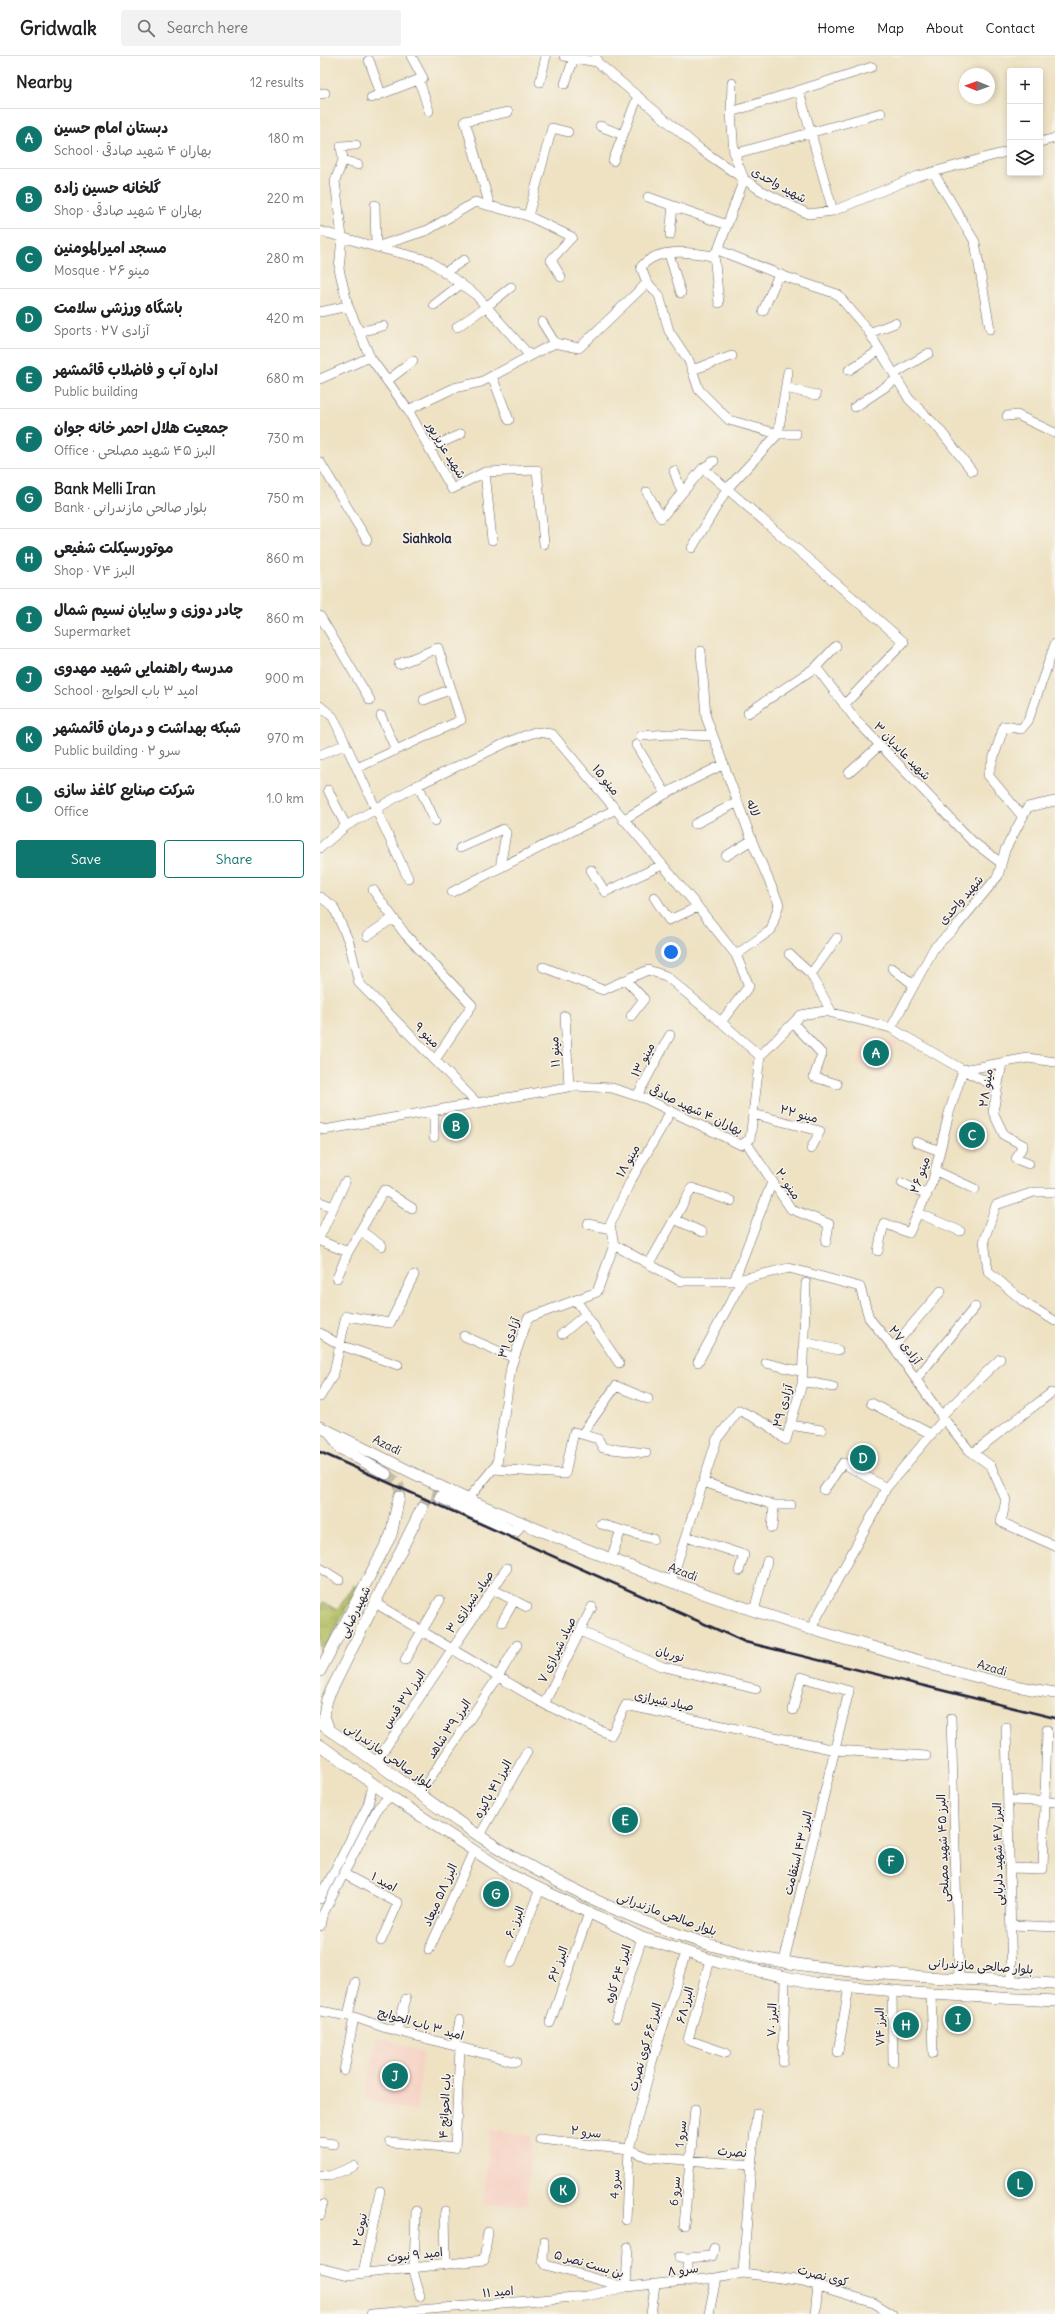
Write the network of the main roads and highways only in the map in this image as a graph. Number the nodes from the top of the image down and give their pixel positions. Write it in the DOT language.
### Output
graph roads {
  1 [pos="325,1430"];
  2 [pos="386,1474"];
  3 [pos="399,1497"];
  4 [pos="440,1497"];
  5 [pos="422,1508"];
  6 [pos="521,1522"];
  7 [pos="391,1535"];
  8 [pos="405,1542"];
  9 [pos="320,1671"];
  10 [pos="1055,1693"];
  11 [pos="324,1700"];
  12 [pos="325,1727"];
  13 [pos="320,1745"];
  14 [pos="915,1975"];
  15 [pos="963,1978"];
  16 [pos="1055,1984"];
  17 [pos="914,1992"];
  18 [pos="965,1996"];
  19 [pos="1055,2000"];
  1 -- 2 [label="main road"];
  1 -- 6 [label="main road, Azadi"];
  3 -- 7 [label="main road, شهیدرضایی"];
  4 -- 6 [label="main road"];
  5 -- 8 [label="main road, شهیدرضایی"];
  6 -- 10 [label="main road, Azadi"];
  7 -- 8 [label="main road"];
  7 -- 9 [label="main road, شهیدرضایی"];
  8 -- 11 [label="main road, شهیدرضایی"];
  11 -- 12 [label="main road, شهیدرضایی"];
  12 -- 14 [label="main road, بلوار صالحی مازندرانی"];
  13 -- 17 [label="main road"];
  14 -- 15 [label="main road, بلوار صالحی مازندرانی"];
  14 -- 17 [label="main road"];
  15 -- 16 [label="main road, بلوار صالحی مازندرانی"];
  15 -- 18 [label="main road"];
  17 -- 18 [label="main road"];
  18 -- 19 [label="main road"];
}
